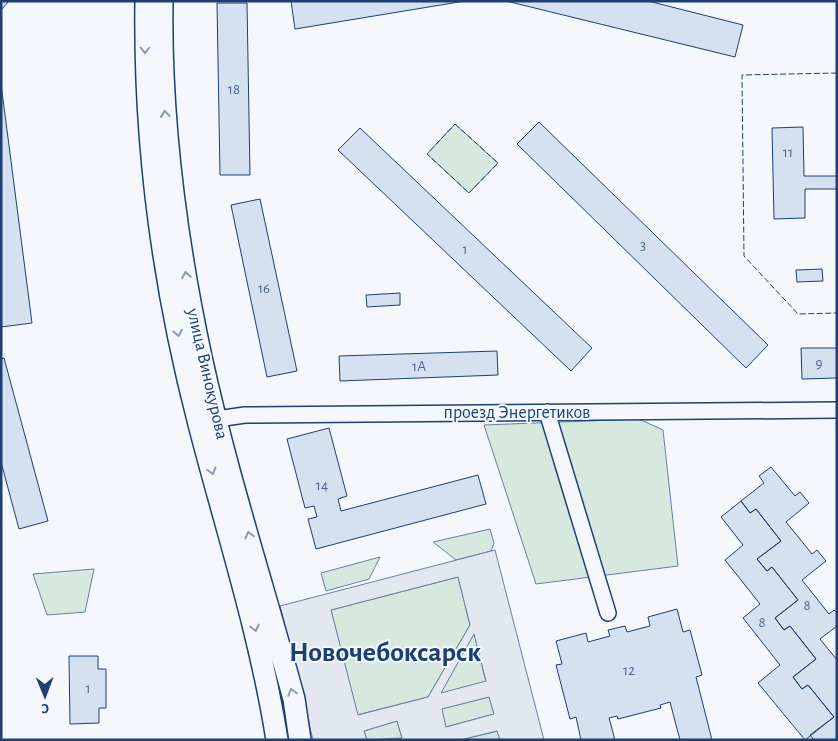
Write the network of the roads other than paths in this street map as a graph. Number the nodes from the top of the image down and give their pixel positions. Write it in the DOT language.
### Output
graph roads {
  1 [pos="146,1"];
  2 [pos="162,1"];
  3 [pos="164,198"];
  4 [pos="837,410"];
  5 [pos="547,412"];
  6 [pos="208,422"];
  7 [pos="608,613"];
  8 [pos="277,740"];
  9 [pos="300,740"];
  1 -- 3 [label="main road, улица Винокурова, one-way"];
  3 -- 2 [label="main road, улица Винокурова, one-way"];
  3 -- 6 [label="main road, улица Винокурова"];
  4 -- 5 [label="street, проезд Энергетиков"];
  5 -- 6 [label="street, проезд Энергетиков"];
  5 -- 7 [label="street"];
  6 -- 8 [label="main road, улица Винокурова, one-way"];
  9 -- 6 [label="main road, улица Винокурова, one-way"];
}
